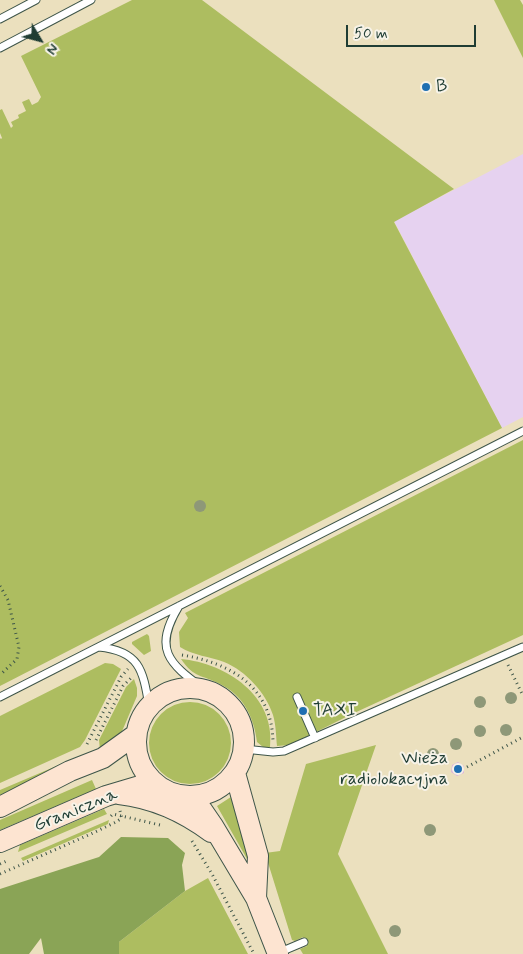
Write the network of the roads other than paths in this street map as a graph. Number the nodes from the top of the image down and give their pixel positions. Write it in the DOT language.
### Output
graph roads {
  1 [pos="36,0"];
  2 [pos="91,0"];
  3 [pos="0,19"];
  4 [pos="0,48"];
  5 [pos="523,431"];
  6 [pos="180,605"];
  7 [pos="98,646"];
  8 [pos="523,647"];
  9 [pos="204,689"];
  10 [pos="0,697"];
  11 [pos="297,697"];
  12 [pos="149,706"];
  13 [pos="135,735"];
  14 [pos="315,738"];
  15 [pos="244,749"];
  16 [pos="235,773"];
  17 [pos="152,782"];
  18 [pos="114,794"];
  19 [pos="189,798"];
  20 [pos="0,807"];
  21 [pos="0,842"];
  22 [pos="224,843"];
  23 [pos="256,898"];
  24 [pos="304,942"];
  25 [pos="278,954"];
  1 -- 3 [label="lane"];
  2 -- 4 [label="lane"];
  5 -- 6 [label="lane"];
  6 -- 7 [label="lane"];
  6 -- 9 [label="lane"];
  7 -- 10 [label="lane"];
  7 -- 12 [label="lane"];
  8 -- 14 [label="lane"];
  9 -- 12 [label="main road"];
  9 -- 15 [label="main road"];
  11 -- 14 [label="lane"];
  12 -- 13 [label="main road"];
  13 -- 17 [label="main road"];
  13 -- 20 [label="main road, Graniczna"];
  14 -- 15 [label="lane"];
  15 -- 16 [label="main road"];
  16 -- 19 [label="main road"];
  16 -- 23 [label="main road"];
  17 -- 18 [label="main road, Graniczna"];
  17 -- 19 [label="main road"];
  18 -- 21 [label="main road, Graniczna"];
  18 -- 22 [label="main road"];
  19 -- 22 [label="main road"];
  22 -- 23 [label="main road"];
  23 -- 25 [label="main road"];
  24 -- 25 [label="lane"];
}
